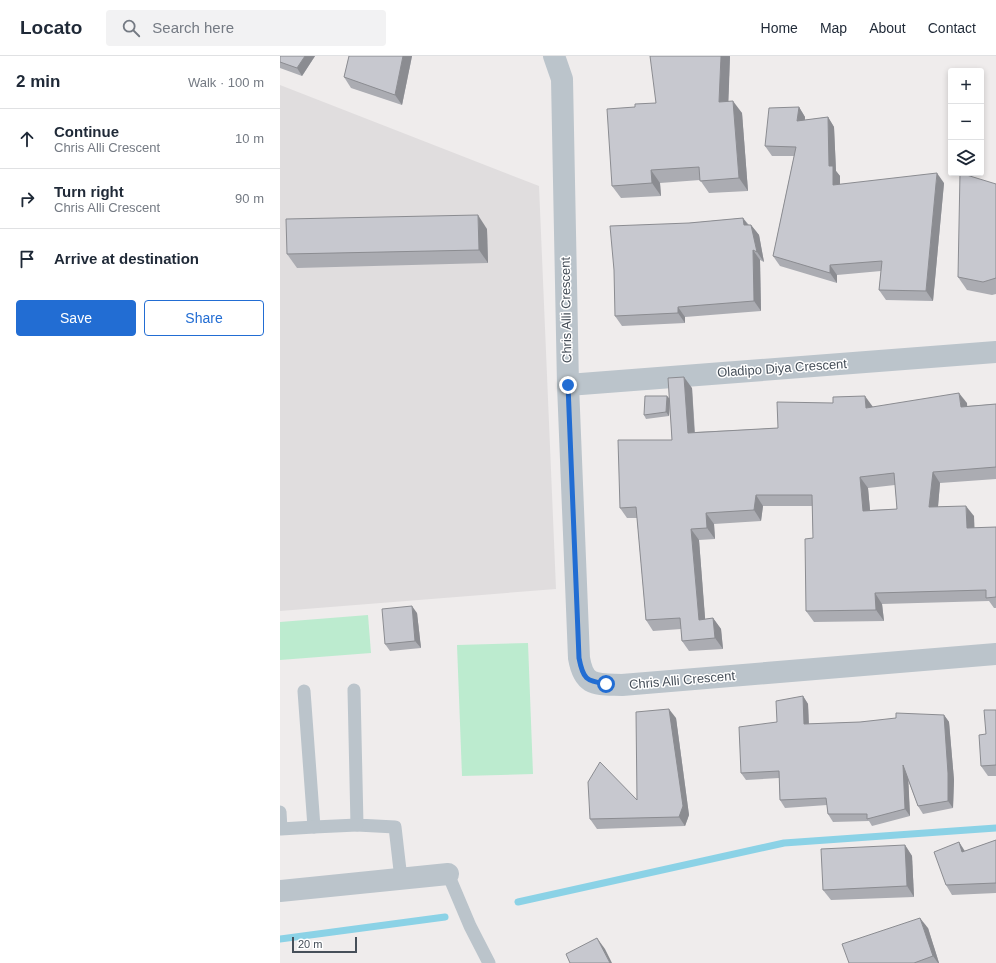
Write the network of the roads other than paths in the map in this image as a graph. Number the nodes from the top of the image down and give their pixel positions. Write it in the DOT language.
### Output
graph roads {
  1 [pos="554,56"];
  2 [pos="996,352"];
  3 [pos="568,385"];
  4 [pos="996,654"];
  5 [pos="354,690"];
  6 [pos="304,691"];
  7 [pos="280,812"];
  8 [pos="357,825"];
  9 [pos="314,828"];
  10 [pos="448,874"];
  11 [pos="402,879"];
  12 [pos="280,891"];
  13 [pos="489,963"];
  1 -- 3 [label="street, Chris Alli Crescent"];
  2 -- 3 [label="street, Oladipo Diya Crescent"];
  3 -- 4 [label="street, Chris Alli Crescent"];
  5 -- 8 [label="lane"];
  6 -- 9 [label="lane"];
  7 -- 9 [label="lane"];
  8 -- 9 [label="lane"];
  8 -- 11 [label="lane"];
  10 -- 11 [label="street"];
  10 -- 13 [label="lane"];
  11 -- 12 [label="street"];
}
